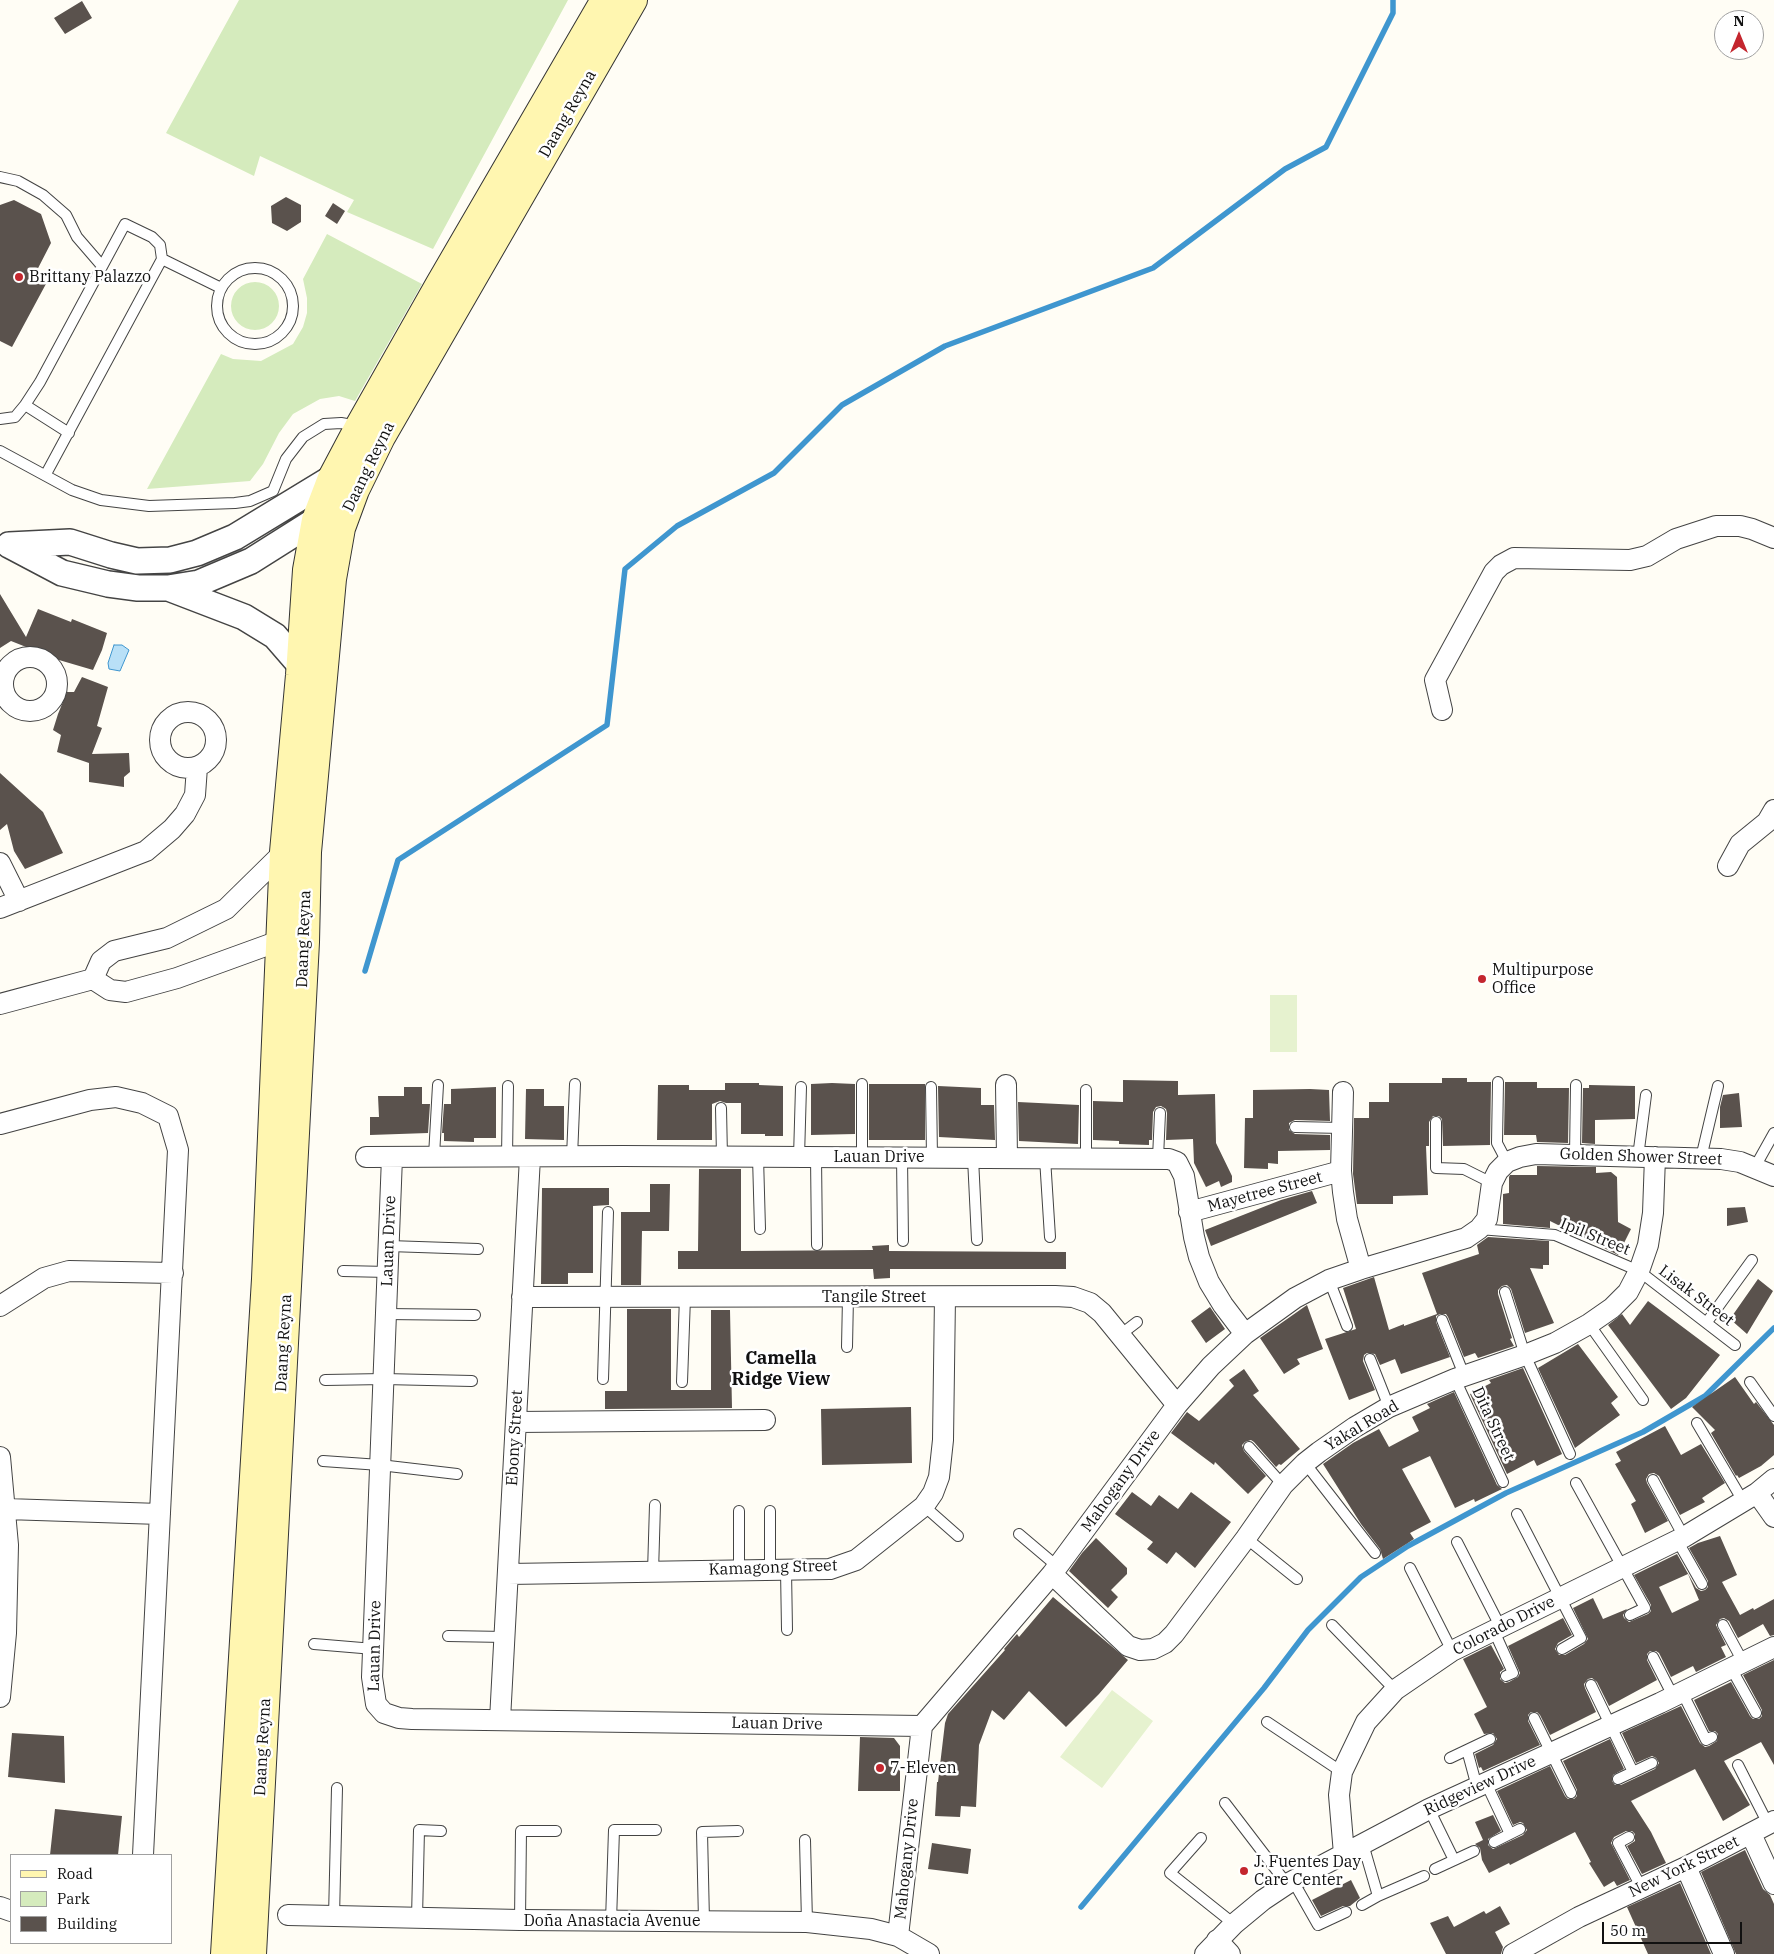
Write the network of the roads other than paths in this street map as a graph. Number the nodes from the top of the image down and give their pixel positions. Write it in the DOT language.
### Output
graph roads {
  1 [pos="605,0"];
  2 [pos="633,0"];
  3 [pos="0,177"];
  4 [pos="162,259"];
  5 [pos="102,266"];
  6 [pos="221,288"];
  7 [pos="25,405"];
  8 [pos="0,419"];
  9 [pos="370,432"];
  10 [pos="70,433"];
  11 [pos="0,451"];
  12 [pos="46,474"];
  13 [pos="344,484"];
  14 [pos="329,524"];
  15 [pos="1774,538"];
  16 [pos="5,543"];
  17 [pos="168,588"];
  18 [pos="301,666"];
  19 [pos="1442,710"];
  20 [pos="198,766"];
  21 [pos="1774,810"];
  22 [pos="296,852"];
  23 [pos="0,863"];
  24 [pos="1728,866"];
  25 [pos="19,901"];
  26 [pos="0,908"];
  27 [pos="292,941"];
  28 [pos="93,979"];
  29 [pos="0,1004"];
  30 [pos="1498,1082"];
  31 [pos="575,1084"];
  32 [pos="862,1084"];
  33 [pos="438,1085"];
  34 [pos="1006,1085"];
  35 [pos="1576,1085"];
  36 [pos="508,1086"];
  37 [pos="801,1086"];
  38 [pos="1718,1086"];
  39 [pos="931,1087"];
  40 [pos="1086,1090"];
  41 [pos="1343,1092"];
  42 [pos="1646,1094"];
  43 [pos="721,1108"];
  44 [pos="1160,1112"];
  45 [pos="1436,1122"];
  46 [pos="0,1124"];
  47 [pos="1295,1127"];
  48 [pos="1342,1128"];
  49 [pos="1774,1133"];
  50 [pos="1575,1155"];
  51 [pos="366,1156"];
  52 [pos="392,1156"];
  53 [pos="434,1156"];
  54 [pos="507,1156"];
  55 [pos="530,1156"];
  56 [pos="572,1156"];
  57 [pos="722,1157"];
  58 [pos="758,1157"];
  59 [pos="807,1157"];
  60 [pos="862,1157"];
  61 [pos="902,1157"];
  62 [pos="1646,1157"];
  63 [pos="932,1158"];
  64 [pos="973,1158"];
  65 [pos="1007,1158"];
  66 [pos="1045,1158"];
  67 [pos="1086,1158"];
  68 [pos="1158,1158"];
  69 [pos="1702,1158"];
  70 [pos="1507,1162"];
  71 [pos="1755,1167"];
  72 [pos="1341,1171"];
  73 [pos="1774,1176"];
  74 [pos="1492,1182"];
  75 [pos="608,1212"];
  76 [pos="1189,1212"];
  77 [pos="760,1229"];
  78 [pos="1479,1229"];
  79 [pos="1050,1237"];
  80 [pos="977,1240"];
  81 [pos="902,1241"];
  82 [pos="817,1245"];
  83 [pos="389,1246"];
  84 [pos="478,1249"];
  85 [pos="1752,1260"];
  86 [pos="1361,1269"];
  87 [pos="343,1271"];
  88 [pos="1639,1271"];
  89 [pos="388,1272"];
  90 [pos="173,1273"];
  91 [pos="1330,1280"];
  92 [pos="1505,1292"];
  93 [pos="522,1296"];
  94 [pos="606,1297"];
  95 [pos="685,1297"];
  96 [pos="848,1297"];
  97 [pos="944,1297"];
  98 [pos="0,1306"];
  99 [pos="386,1314"];
  100 [pos="475,1315"];
  101 [pos="1442,1320"];
  102 [pos="1138,1322"];
  103 [pos="1707,1322"];
  104 [pos="1589,1324"];
  105 [pos="1347,1326"];
  106 [pos="1245,1334"];
  107 [pos="1120,1335"];
  108 [pos="1735,1344"];
  109 [pos="847,1347"];
  110 [pos="1524,1355"];
  111 [pos="1370,1359"];
  112 [pos="1459,1377"];
  113 [pos="384,1379"];
  114 [pos="603,1379"];
  115 [pos="325,1380"];
  116 [pos="472,1381"];
  117 [pos="682,1382"];
  118 [pos="1750,1382"];
  119 [pos="1643,1400"];
  120 [pos="1177,1405"];
  121 [pos="1389,1407"];
  122 [pos="1774,1416"];
  123 [pos="765,1420"];
  124 [pos="516,1422"];
  125 [pos="1697,1423"];
  126 [pos="1249,1447"];
  127 [pos="1570,1454"];
  128 [pos="0,1457"];
  129 [pos="323,1461"];
  130 [pos="1305,1462"];
  131 [pos="380,1465"];
  132 [pos="457,1474"];
  133 [pos="1774,1479"];
  134 [pos="1653,1480"];
  135 [pos="1503,1482"];
  136 [pos="1576,1483"];
  137 [pos="1283,1485"];
  138 [pos="1750,1497"];
  139 [pos="655,1505"];
  140 [pos="924,1506"];
  141 [pos="6,1509"];
  142 [pos="739,1512"];
  143 [pos="770,1512"];
  144 [pos="160,1514"];
  145 [pos="1517,1514"];
  146 [pos="1774,1517"];
  147 [pos="1019,1534"];
  148 [pos="958,1536"];
  149 [pos="1246,1538"];
  150 [pos="1680,1539"];
  151 [pos="1457,1542"];
  152 [pos="4,1545"];
  153 [pos="1375,1553"];
  154 [pos="1410,1568"];
  155 [pos="1622,1568"];
  156 [pos="739,1570"];
  157 [pos="778,1570"];
  158 [pos="1055,1570"];
  159 [pos="653,1572"];
  160 [pos="508,1574"];
  161 [pos="1297,1579"];
  162 [pos="1702,1584"];
  163 [pos="1561,1598"];
  164 [pos="1630,1615"];
  165 [pos="1723,1624"];
  166 [pos="1332,1626"];
  167 [pos="787,1630"];
  168 [pos="1497,1630"];
  169 [pos="448,1636"];
  170 [pos="505,1637"];
  171 [pos="314,1644"];
  172 [pos="1774,1647"];
  173 [pos="374,1649"];
  174 [pos="1562,1649"];
  175 [pos="1452,1651"];
  176 [pos="1654,1657"];
  177 [pos="1737,1665"];
  178 [pos="1506,1676"];
  179 [pos="1591,1685"];
  180 [pos="1395,1690"];
  181 [pos="1678,1694"];
  182 [pos="0,1697"];
  183 [pos="1756,1713"];
  184 [pos="1534,1718"];
  185 [pos="500,1720"];
  186 [pos="1267,1722"];
  187 [pos="922,1726"];
  188 [pos="1610,1726"];
  189 [pos="1712,1737"];
  190 [pos="1490,1739"];
  191 [pos="1467,1750"];
  192 [pos="1552,1753"];
  193 [pos="1450,1758"];
  194 [pos="1652,1763"];
  195 [pos="1738,1765"];
  196 [pos="1342,1772"];
  197 [pos="1633,1772"];
  198 [pos="1618,1779"];
  199 [pos="1481,1785"];
  200 [pos="337,1788"];
  201 [pos="1571,1793"];
  202 [pos="1225,1803"];
  203 [pos="1429,1809"];
  204 [pos="1765,1826"];
  205 [pos="656,1830"];
  206 [pos="441,1831"];
  207 [pos="556,1831"];
  208 [pos="738,1831"];
  209 [pos="1629,1837"];
  210 [pos="1201,1838"];
  211 [pos="805,1840"];
  212 [pos="1494,1842"];
  213 [pos="1363,1844"];
  214 [pos="1474,1851"];
  215 [pos="144,1854"];
  216 [pos="1344,1854"];
  217 [pos="1454,1860"];
  218 [pos="1686,1867"];
  219 [pos="1435,1869"];
  220 [pos="1424,1876"];
  221 [pos="1290,1882"];
  222 [pos="1774,1884"];
  223 [pos="1641,1888"];
  224 [pos="1378,1896"];
  225 [pos="1362,1906"];
  226 [pos="1346,1912"];
  227 [pos="288,1915"];
  228 [pos="334,1917"];
  229 [pos="417,1918"];
  230 [pos="520,1920"];
  231 [pos="610,1921"];
  232 [pos="704,1921"];
  233 [pos="807,1922"];
  234 [pos="226,1924"];
  235 [pos="1234,1924"];
  236 [pos="253,1925"];
  237 [pos="898,1936"];
  238 [pos="1217,1949"];
  239 [pos="1525,1951"];
  240 [pos="225,1954"];
  241 [pos="252,1954"];
  242 [pos="929,1954"];
  243 [pos="1724,1954"];
  1 -- 9 [label="main road, Daang Reyna"];
  2 -- 9 [label="main road, Daang Reyna"];
  3 -- 5 [label="lane"];
  4 -- 5 [label="lane"];
  4 -- 6 [label="lane"];
  4 -- 10 [label="lane"];
  5 -- 7 [label="lane"];
  6 -- 6 [label="lane"];
  7 -- 8 [label="lane"];
  7 -- 10 [label="lane"];
  9 -- 12 [label="lane"];
  9 -- 13 [label="main road, Daang Reyna"];
  10 -- 12 [label="lane"];
  11 -- 12 [label="lane"];
  13 -- 14 [label="main road, Daang Reyna"];
  13 -- 16 [label="street"];
  14 -- 17 [label="street"];
  14 -- 18 [label="main road, Daang Reyna"];
  14 -- 22 [label="main road, Daang Reyna"];
  15 -- 19 [label="street"];
  16 -- 17 [label="street"];
  17 -- 18 [label="street"];
  18 -- 22 [label="main road, Daang Reyna"];
  20 -- 25 [label="street"];
  21 -- 24 [label="street"];
  22 -- 27 [label="main road, Daang Reyna"];
  22 -- 28 [label="street"];
  23 -- 25 [label="street"];
  25 -- 26 [label="street"];
  27 -- 28 [label="street"];
  27 -- 234 [label="main road, Daang Reyna"];
  27 -- 236 [label="main road, Daang Reyna"];
  28 -- 29 [label="street"];
  30 -- 70 [label="lane"];
  31 -- 56 [label="lane"];
  32 -- 60 [label="lane"];
  33 -- 53 [label="lane"];
  34 -- 65 [label="street"];
  35 -- 50 [label="lane"];
  36 -- 54 [label="lane"];
  37 -- 59 [label="lane"];
  38 -- 69 [label="lane"];
  39 -- 63 [label="lane"];
  40 -- 67 [label="lane"];
  41 -- 48 [label="street"];
  42 -- 62 [label="lane"];
  43 -- 57 [label="lane"];
  44 -- 68 [label="lane"];
  45 -- 74 [label="lane"];
  46 -- 90 [label="street"];
  47 -- 48 [label="lane"];
  48 -- 72 [label="street"];
  49 -- 71 [label="lane"];
  50 -- 62 [label="street, Golden Shower Street"];
  50 -- 70 [label="street, Golden Shower Street"];
  51 -- 52 [label="street, Lauan Drive"];
  52 -- 53 [label="street, Lauan Drive"];
  52 -- 83 [label="street, Lauan Drive"];
  53 -- 54 [label="street, Lauan Drive"];
  54 -- 55 [label="street, Lauan Drive"];
  55 -- 56 [label="street, Lauan Drive"];
  55 -- 93 [label="street, Ebony Street"];
  56 -- 57 [label="street, Lauan Drive"];
  57 -- 58 [label="street, Lauan Drive"];
  58 -- 59 [label="street, Lauan Drive"];
  58 -- 77 [label="lane"];
  59 -- 60 [label="street, Lauan Drive"];
  59 -- 82 [label="lane"];
  60 -- 61 [label="street, Lauan Drive"];
  61 -- 63 [label="street, Lauan Drive"];
  61 -- 81 [label="lane"];
  62 -- 69 [label="street, Golden Shower Street"];
  62 -- 88 [label="street, Yakal Road"];
  63 -- 64 [label="street, Lauan Drive"];
  64 -- 65 [label="street, Lauan Drive"];
  64 -- 80 [label="lane"];
  65 -- 66 [label="street, Lauan Drive"];
  66 -- 67 [label="street, Lauan Drive"];
  66 -- 79 [label="lane"];
  67 -- 68 [label="street, Lauan Drive"];
  68 -- 76 [label="street, Lauan Drive"];
  69 -- 71 [label="street, Golden Shower Street"];
  70 -- 74 [label="street"];
  71 -- 73 [label="street, Golden Shower Street"];
  72 -- 76 [label="street, Mayetree Street"];
  72 -- 86 [label="street"];
  74 -- 78 [label="street"];
  75 -- 94 [label="lane"];
  76 -- 106 [label="street, Lauan Drive"];
  78 -- 86 [label="street, Mahogany Drive"];
  78 -- 88 [label="lane, Ipil Street"];
  83 -- 84 [label="lane"];
  83 -- 89 [label="street, Lauan Drive"];
  85 -- 103 [label="lane"];
  86 -- 91 [label="street, Mahogany Drive"];
  87 -- 89 [label="lane"];
  88 -- 103 [label="lane, Lisak Street"];
  88 -- 104 [label="street, Yakal Road"];
  89 -- 99 [label="street, Lauan Drive"];
  90 -- 98 [label="street"];
  90 -- 144 [label="street"];
  91 -- 105 [label="lane"];
  91 -- 106 [label="street, Mahogany Drive"];
  92 -- 110 [label="lane"];
  93 -- 94 [label="street, Tangile Street"];
  93 -- 124 [label="street, Ebony Street"];
  94 -- 95 [label="street, Tangile Street"];
  94 -- 114 [label="lane"];
  95 -- 96 [label="street, Tangile Street"];
  95 -- 117 [label="lane"];
  96 -- 97 [label="street, Tangile Street"];
  96 -- 109 [label="lane"];
  97 -- 107 [label="street, Tangile Street"];
  97 -- 140 [label="street, Kamagong Street"];
  99 -- 100 [label="lane"];
  99 -- 113 [label="street, Lauan Drive"];
  101 -- 112 [label="lane, Dita Street"];
  102 -- 107 [label="lane"];
  103 -- 108 [label="lane, Lisak Street"];
  104 -- 110 [label="street, Yakal Road"];
  104 -- 119 [label="lane"];
  106 -- 120 [label="street, Mahogany Drive"];
  107 -- 120 [label="street, Tangile Street"];
  110 -- 112 [label="street, Yakal Road"];
  110 -- 127 [label="lane"];
  111 -- 121 [label="lane"];
  112 -- 121 [label="street, Yakal Road"];
  112 -- 135 [label="lane, Dita Street"];
  113 -- 115 [label="lane"];
  113 -- 116 [label="lane"];
  113 -- 131 [label="street, Lauan Drive"];
  118 -- 122 [label="lane"];
  120 -- 158 [label="street, Mahogany Drive"];
  121 -- 130 [label="street, Yakal Road"];
  123 -- 124 [label="street"];
  124 -- 160 [label="street, Ebony Street"];
  125 -- 138 [label="lane"];
  126 -- 137 [label="lane"];
  128 -- 141 [label="street"];
  129 -- 131 [label="lane"];
  130 -- 137 [label="street, Yakal Road"];
  130 -- 153 [label="lane"];
  131 -- 132 [label="lane"];
  131 -- 173 [label="street, Lauan Drive"];
  133 -- 138 [label="street, Colorado Drive"];
  134 -- 150 [label="lane"];
  136 -- 155 [label="lane"];
  137 -- 149 [label="street, Yakal Road"];
  138 -- 146 [label="street"];
  138 -- 150 [label="street, Colorado Drive"];
  139 -- 159 [label="lane"];
  140 -- 148 [label="lane"];
  140 -- 157 [label="street, Kamagong Street"];
  141 -- 144 [label="street"];
  141 -- 152 [label="street"];
  142 -- 156 [label="lane"];
  143 -- 157 [label="lane"];
  144 -- 215 [label="street"];
  145 -- 163 [label="lane"];
  147 -- 158 [label="lane"];
  149 -- 158 [label="street, Yakal Road"];
  149 -- 161 [label="lane"];
  150 -- 155 [label="street, Colorado Drive"];
  150 -- 162 [label="lane"];
  151 -- 168 [label="lane"];
  152 -- 182 [label="street"];
  154 -- 175 [label="lane"];
  155 -- 163 [label="street, Colorado Drive"];
  155 -- 164 [label="lane"];
  156 -- 157 [label="street, Kamagong Street"];
  156 -- 159 [label="street, Kamagong Street"];
  157 -- 167 [label="lane"];
  158 -- 187 [label="street, Mahogany Drive"];
  159 -- 160 [label="street, Kamagong Street"];
  160 -- 170 [label="street, Ebony Street"];
  163 -- 168 [label="street, Colorado Drive"];
  163 -- 174 [label="lane"];
  165 -- 177 [label="lane"];
  166 -- 180 [label="lane"];
  168 -- 175 [label="street, Colorado Drive"];
  168 -- 178 [label="lane"];
  169 -- 170 [label="lane"];
  170 -- 185 [label="street, Ebony Street"];
  171 -- 173 [label="lane"];
  172 -- 177 [label="street, Ridgeview Drive"];
  173 -- 185 [label="street, Lauan Drive"];
  175 -- 180 [label="street, Colorado Drive"];
  176 -- 181 [label="lane"];
  177 -- 181 [label="street, Ridgeview Drive"];
  177 -- 183 [label="lane"];
  179 -- 188 [label="lane"];
  180 -- 196 [label="street, Colorado Drive"];
  181 -- 188 [label="street, Ridgeview Drive"];
  181 -- 189 [label="lane"];
  184 -- 192 [label="lane"];
  185 -- 187 [label="street, Lauan Drive"];
  186 -- 196 [label="lane"];
  187 -- 237 [label="street, Mahogany Drive"];
  188 -- 192 [label="street, Ridgeview Drive"];
  188 -- 197 [label="lane"];
  190 -- 191 [label="lane"];
  191 -- 193 [label="lane"];
  191 -- 199 [label="lane"];
  192 -- 199 [label="street, Ridgeview Drive"];
  192 -- 201 [label="lane"];
  194 -- 197 [label="lane"];
  195 -- 204 [label="lane"];
  196 -- 216 [label="street, Colorado Drive"];
  197 -- 198 [label="lane"];
  199 -- 203 [label="street, Ridgeview Drive"];
  199 -- 212 [label="lane"];
  200 -- 228 [label="lane"];
  202 -- 221 [label="lane"];
  203 -- 213 [label="street, Ridgeview Drive"];
  203 -- 217 [label="lane"];
  204 -- 218 [label="street, New York Street"];
  204 -- 222 [label="street"];
  205 -- 231 [label="lane"];
  206 -- 229 [label="lane"];
  207 -- 230 [label="lane"];
  208 -- 232 [label="lane"];
  209 -- 223 [label="lane"];
  210 -- 235 [label="lane"];
  211 -- 233 [label="lane"];
  213 -- 216 [label="street, Ridgeview Drive"];
  213 -- 224 [label="lane"];
  214 -- 217 [label="lane"];
  216 -- 221 [label="street, Ridgeview Drive"];
  217 -- 219 [label="lane"];
  218 -- 223 [label="street, New York Street"];
  218 -- 243 [label="street"];
  220 -- 224 [label="lane"];
  221 -- 226 [label="lane"];
  221 -- 235 [label="street, Ridgeview Drive"];
  223 -- 239 [label="street, New York Street"];
  224 -- 225 [label="lane"];
  227 -- 228 [label="street, Doña Anastacia Avenue"];
  228 -- 229 [label="street, Doña Anastacia Avenue"];
  229 -- 230 [label="street, Doña Anastacia Avenue"];
  230 -- 231 [label="street, Doña Anastacia Avenue"];
  231 -- 232 [label="street, Doña Anastacia Avenue"];
  232 -- 233 [label="street, Doña Anastacia Avenue"];
  233 -- 237 [label="street, Doña Anastacia Avenue"];
  234 -- 236 [label="main road"];
  234 -- 240 [label="main road, Daang Reyna"];
  235 -- 238 [label="street, Ridgeview Drive"];
  236 -- 241 [label="main road, Daang Reyna"];
  237 -- 242 [label="street, Doña Anastacia Avenue"];
}
